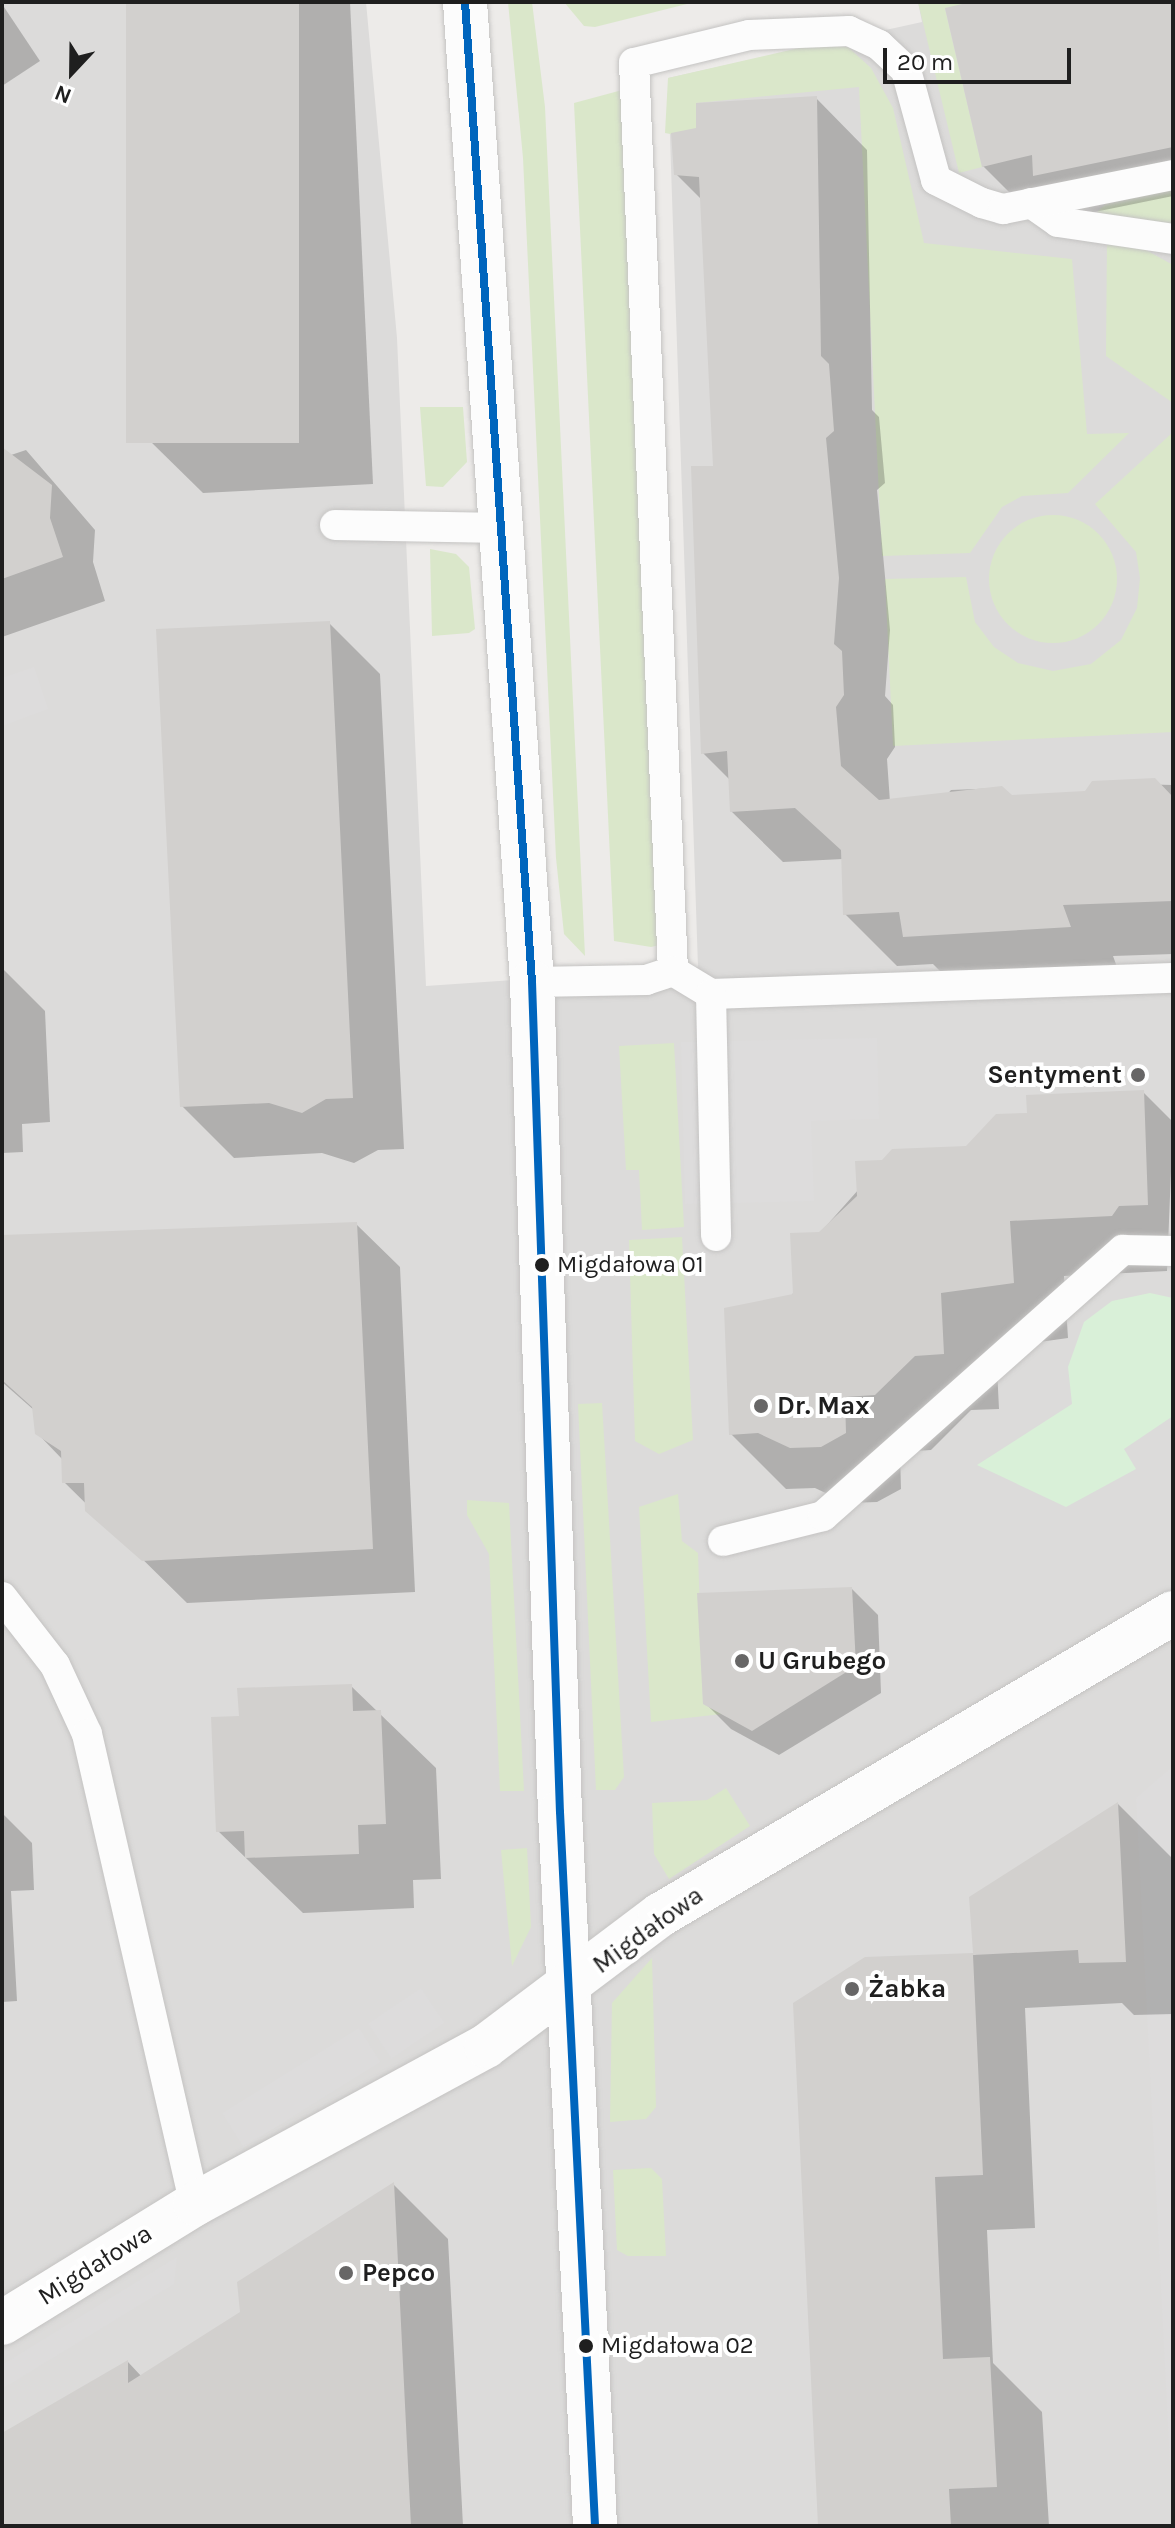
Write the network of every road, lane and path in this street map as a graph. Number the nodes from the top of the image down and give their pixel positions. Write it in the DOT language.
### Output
graph roads {
  1 [pos="465,2"];
  2 [pos="1173,175"];
  3 [pos="1031,203"];
  4 [pos="1173,239"];
  5 [pos="335,525"];
  6 [pos="502,528"];
  7 [pos="673,971"];
  8 [pos="1173,978"];
  9 [pos="532,982"];
  10 [pos="711,994"];
  11 [pos="716,1236"];
  12 [pos="1173,1251"];
  13 [pos="723,1541"];
  14 [pos="2,1597"];
  15 [pos="1173,1613"];
  16 [pos="568,1990"];
  17 [pos="195,2204"];
  18 [pos="2,2323"];
  19 [pos="595,2526"];
  1 -- 6 [label="street"];
  2 -- 3 [label="lane"];
  3 -- 4 [label="lane"];
  3 -- 7 [label="lane"];
  5 -- 6 [label="lane"];
  6 -- 9 [label="street"];
  7 -- 9 [label="lane"];
  7 -- 10 [label="lane"];
  8 -- 10 [label="lane"];
  9 -- 16 [label="street"];
  10 -- 11 [label="lane"];
  12 -- 13 [label="lane"];
  14 -- 17 [label="lane"];
  15 -- 16 [label="street, Migdałowa"];
  16 -- 17 [label="street, Migdałowa"];
  16 -- 19 [label="street"];
  17 -- 18 [label="street, Migdałowa"];
}
